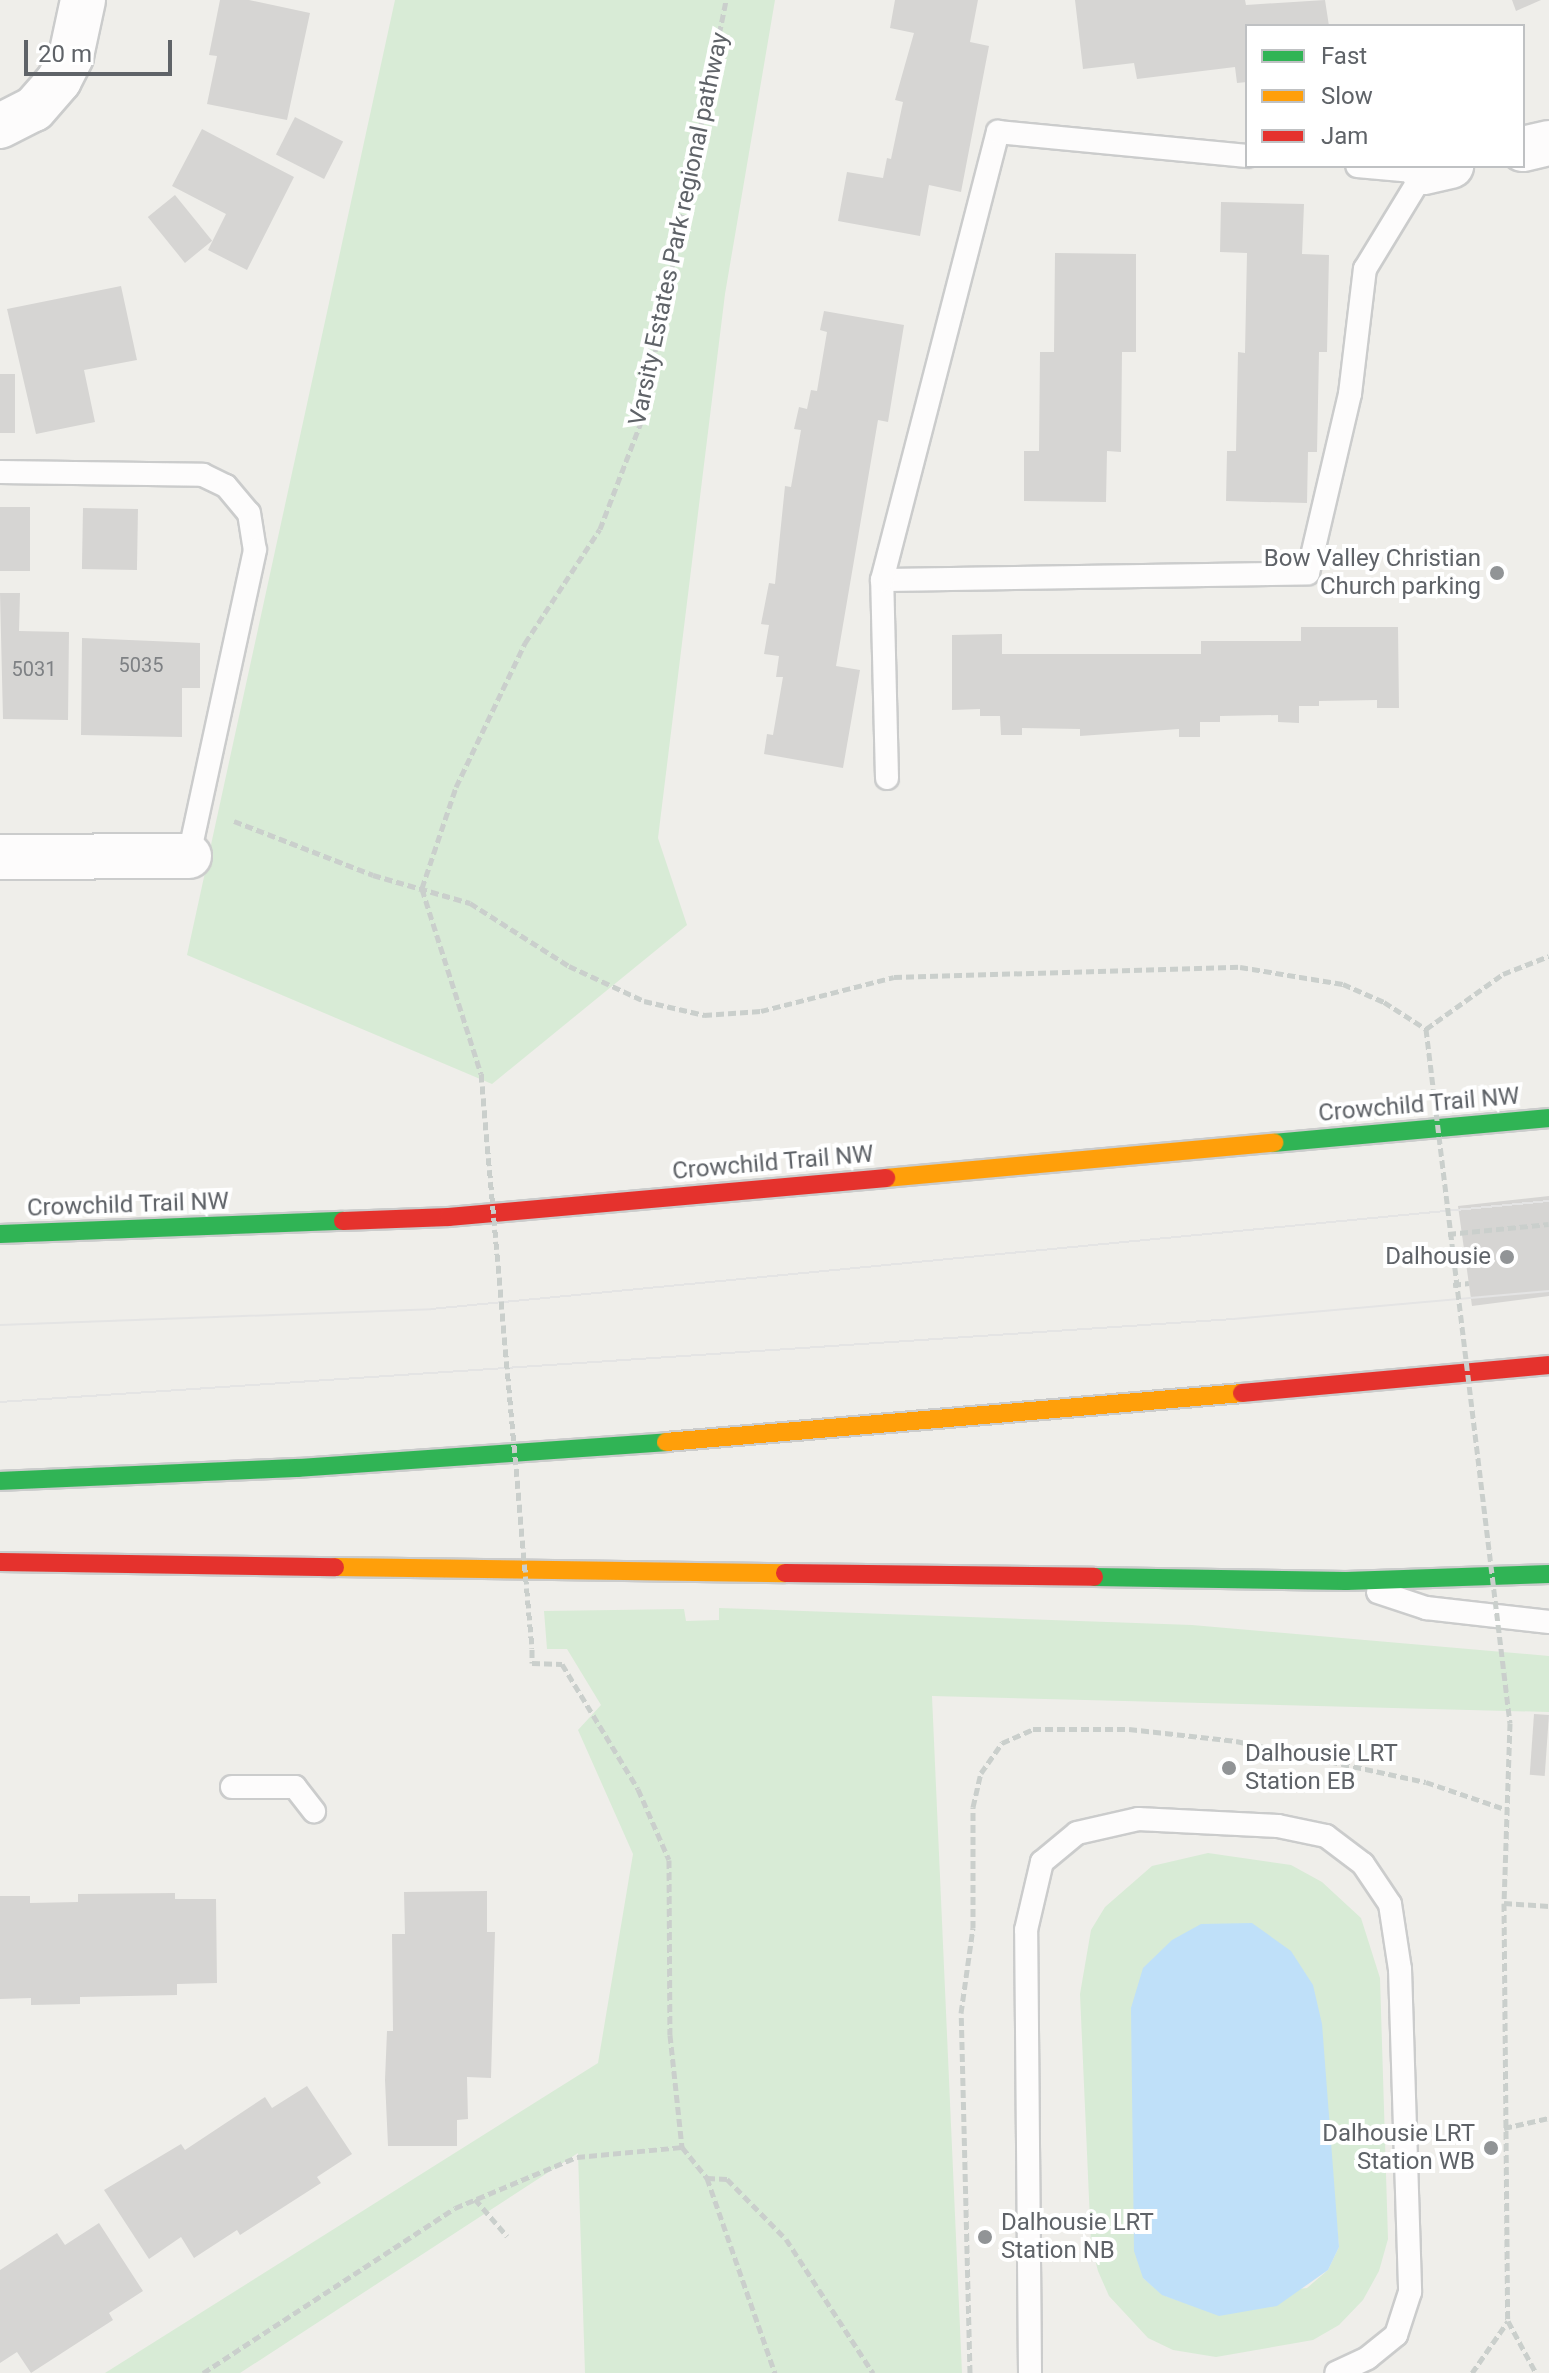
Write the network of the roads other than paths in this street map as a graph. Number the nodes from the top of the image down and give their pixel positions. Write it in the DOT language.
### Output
graph roads {
  1 [pos="83,0"];
  2 [pos="0,126"];
  3 [pos="1549,143"];
  4 [pos="1525,149"];
  5 [pos="1245,156"];
  6 [pos="1411,168"];
  7 [pos="1438,169"];
  8 [pos="0,472"];
  9 [pos="882,580"];
  10 [pos="887,778"];
  11 [pos="193,838"];
  12 [pos="0,857"];
  13 [pos="1549,1118"];
  14 [pos="0,1234"];
  15 [pos="1549,1365"];
  16 [pos="0,1481"];
  17 [pos="0,1562"];
  18 [pos="1549,1574"];
  19 [pos="1346,1581"];
  20 [pos="1549,1622"];
  21 [pos="232,1787"];
  22 [pos="314,1811"];
  23 [pos="1030,2373"];
  24 [pos="1336,2373"];
  1 -- 2 [label="street"];
  3 -- 4 [label="street"];
  5 -- 9 [label="lane"];
  6 -- 7 [label="lane"];
  7 -- 9 [label="lane"];
  8 -- 11 [label="lane"];
  9 -- 10 [label="lane"];
  11 -- 12 [label="street"];
  13 -- 14 [label="highway, Crowchild Trail NW"];
  15 -- 16 [label="highway"];
  17 -- 19 [label="highway"];
  18 -- 19 [label="highway"];
  19 -- 20 [label="lane"];
  21 -- 22 [label="lane"];
  23 -- 24 [label="lane"];
}
